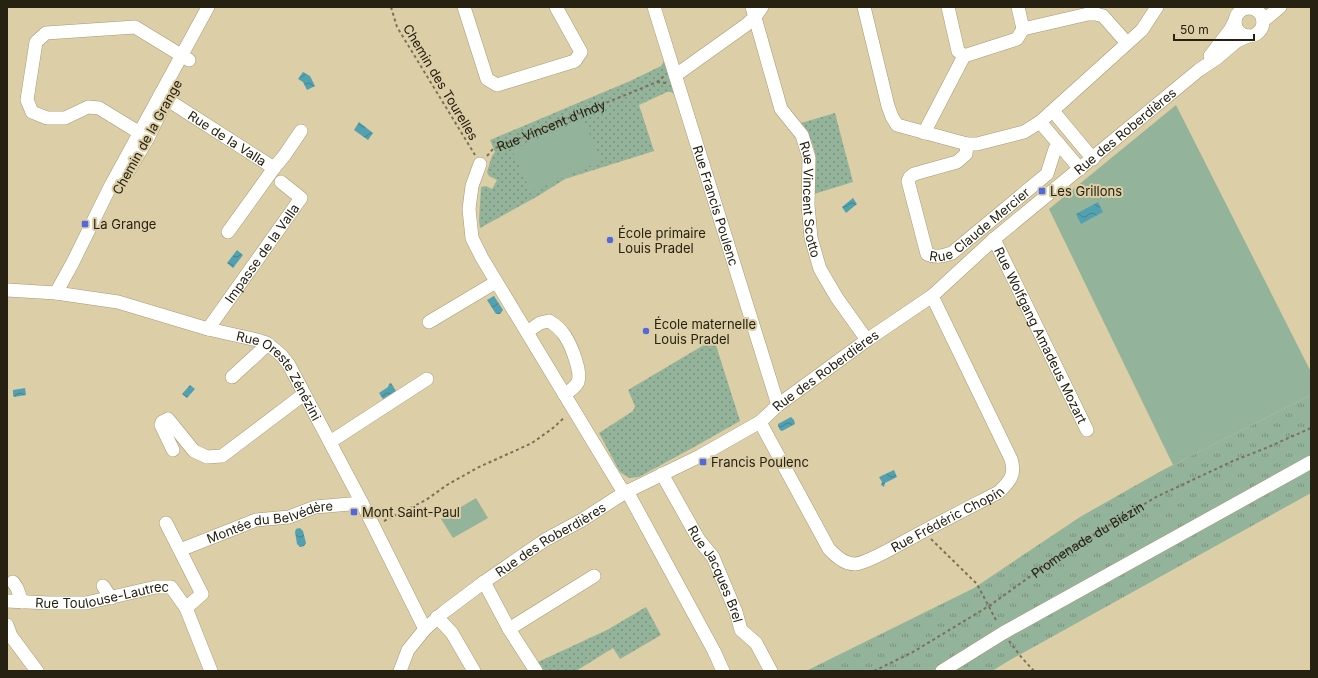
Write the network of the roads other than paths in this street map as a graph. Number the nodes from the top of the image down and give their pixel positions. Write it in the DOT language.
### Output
graph roads {
  1 [pos="208,7"];
  2 [pos="216,7"];
  3 [pos="464,7"];
  4 [pos="556,7"];
  5 [pos="654,7"];
  6 [pos="864,7"];
  7 [pos="948,7"];
  8 [pos="1018,7"];
  9 [pos="1157,7"];
  10 [pos="1280,7"];
  11 [pos="756,10"];
  12 [pos="1260,11"];
  13 [pos="1237,14"];
  14 [pos="1023,29"];
  15 [pos="1248,36"];
  16 [pos="1127,43"];
  17 [pos="964,56"];
  18 [pos="186,58"];
  19 [pos="1199,70"];
  20 [pos="674,71"];
  21 [pos="164,97"];
  22 [pos="1053,111"];
  23 [pos="1040,122"];
  24 [pos="301,130"];
  25 [pos="924,133"];
  26 [pos="144,135"];
  27 [pos="968,144"];
  28 [pos="1058,144"];
  29 [pos="1093,159"];
  30 [pos="480,164"];
  31 [pos="274,168"];
  32 [pos="1080,169"];
  33 [pos="281,182"];
  34 [pos="228,232"];
  35 [pos="994,240"];
  36 [pos="496,282"];
  37 [pos="7,290"];
  38 [pos="56,293"];
  39 [pos="932,296"];
  40 [pos="429,322"];
  41 [pos="208,329"];
  42 [pos="527,332"];
  43 [pos="867,340"];
  44 [pos="268,344"];
  45 [pos="232,377"];
  46 [pos="427,379"];
  47 [pos="304,394"];
  48 [pos="564,394"];
  49 [pos="778,405"];
  50 [pos="760,422"];
  51 [pos="1087,430"];
  52 [pos="330,442"];
  53 [pos="173,450"];
  54 [pos="1311,462"];
  55 [pos="662,474"];
  56 [pos="625,492"];
  57 [pos="362,503"];
  58 [pos="166,523"];
  59 [pos="180,550"];
  60 [pos="594,576"];
  61 [pos="13,582"];
  62 [pos="484,582"];
  63 [pos="103,586"];
  64 [pos="110,598"];
  65 [pos="7,601"];
  66 [pos="22,602"];
  67 [pos="186,608"];
  68 [pos="437,617"];
  69 [pos="7,625"];
  70 [pos="425,629"];
  71 [pos="509,629"];
  72 [pos="37,671"];
  73 [pos="211,671"];
  74 [pos="400,671"];
  75 [pos="474,671"];
  76 [pos="536,671"];
  77 [pos="723,671"];
  78 [pos="771,671"];
  79 [pos="942,671"];
  1 -- 18 [label="street, Chemin de la Grange"];
  2 -- 18 [label="street, Chemin de la Grange"];
  3 -- 4 [label="street"];
  5 -- 20 [label="street, Rue Francis Poulenc"];
  6 -- 25 [label="street"];
  7 -- 17 [label="street"];
  8 -- 14 [label="street"];
  9 -- 16 [label="street"];
  10 -- 12 [label="street"];
  11 -- 20 [label="street"];
  11 -- 43 [label="street, Rue Vincent Scotto"];
  12 -- 13 [label="street"];
  12 -- 15 [label="street"];
  13 -- 15 [label="street"];
  13 -- 19 [label="street, Rue des Roberdières"];
  14 -- 16 [label="street"];
  14 -- 17 [label="street"];
  15 -- 19 [label="street, Rue des Roberdières"];
  16 -- 22 [label="street"];
  17 -- 25 [label="street"];
  18 -- 21 [label="street, Chemin de la Grange"];
  18 -- 26 [label="street"];
  19 -- 29 [label="street, Rue des Roberdières"];
  20 -- 49 [label="street, Rue Francis Poulenc"];
  21 -- 26 [label="street, Chemin de la Grange"];
  21 -- 31 [label="street, Rue de la Valla"];
  22 -- 23 [label="street"];
  22 -- 29 [label="street"];
  23 -- 27 [label="street"];
  23 -- 28 [label="street"];
  24 -- 31 [label="street, Rue de la Valla"];
  25 -- 27 [label="street"];
  26 -- 38 [label="street, Chemin de la Grange"];
  27 -- 28 [label="street, Rue Claude Mercier"];
  28 -- 32 [label="street"];
  29 -- 32 [label="street, Rue des Roberdières"];
  30 -- 36 [label="street"];
  31 -- 34 [label="street, Rue de la Valla"];
  32 -- 35 [label="street, Rue des Roberdières"];
  33 -- 41 [label="street, Impasse de la Valla"];
  35 -- 39 [label="street, Rue des Roberdières"];
  35 -- 51 [label="street, Rue Wolfgang Amadeus Mozart"];
  36 -- 40 [label="street"];
  36 -- 42 [label="street"];
  37 -- 38 [label="street, Rue Oreste Zénézini"];
  38 -- 41 [label="street, Rue Oreste Zénézini"];
  39 -- 43 [label="street, Rue des Roberdières"];
  39 -- 50 [label="street, Rue Frédéric Chopin"];
  41 -- 44 [label="street, Rue Oreste Zénézini"];
  42 -- 48 [label="street"];
  42 -- 48 [label="street"];
  43 -- 49 [label="street, Rue des Roberdières"];
  44 -- 45 [label="street"];
  44 -- 47 [label="street, Rue Oreste Zénézini"];
  46 -- 52 [label="street"];
  47 -- 52 [label="street, Rue Oreste Zénézini"];
  47 -- 53 [label="street"];
  48 -- 56 [label="street"];
  49 -- 50 [label="street, Rue des Roberdières"];
  50 -- 55 [label="street, Rue des Roberdières"];
  52 -- 57 [label="street, Rue Oreste Zénézini"];
  54 -- 79 [label="street"];
  55 -- 56 [label="street, Rue des Roberdières"];
  55 -- 78 [label="street, Rue Jacques Brel"];
  56 -- 62 [label="street, Rue des Roberdières"];
  56 -- 77 [label="street"];
  57 -- 59 [label="street, Montée du Belvédère"];
  57 -- 70 [label="street, Rue Oreste Zénézini"];
  58 -- 59 [label="street"];
  59 -- 67 [label="street"];
  60 -- 71 [label="street"];
  61 -- 66 [label="street"];
  62 -- 68 [label="street, Rue des Roberdières"];
  62 -- 71 [label="street"];
  63 -- 64 [label="street"];
  64 -- 66 [label="street, Rue Toulouse-Lautrec"];
  64 -- 67 [label="street, Rue Toulouse-Lautrec"];
  65 -- 66 [label="street, Rue Toulouse-Lautrec"];
  67 -- 73 [label="street, Rue Toulouse-Lautrec"];
  68 -- 70 [label="street, Rue des Roberdières"];
  68 -- 75 [label="street"];
  69 -- 72 [label="street"];
  70 -- 74 [label="street, Rue des Roberdières"];
  71 -- 76 [label="street"];
}
